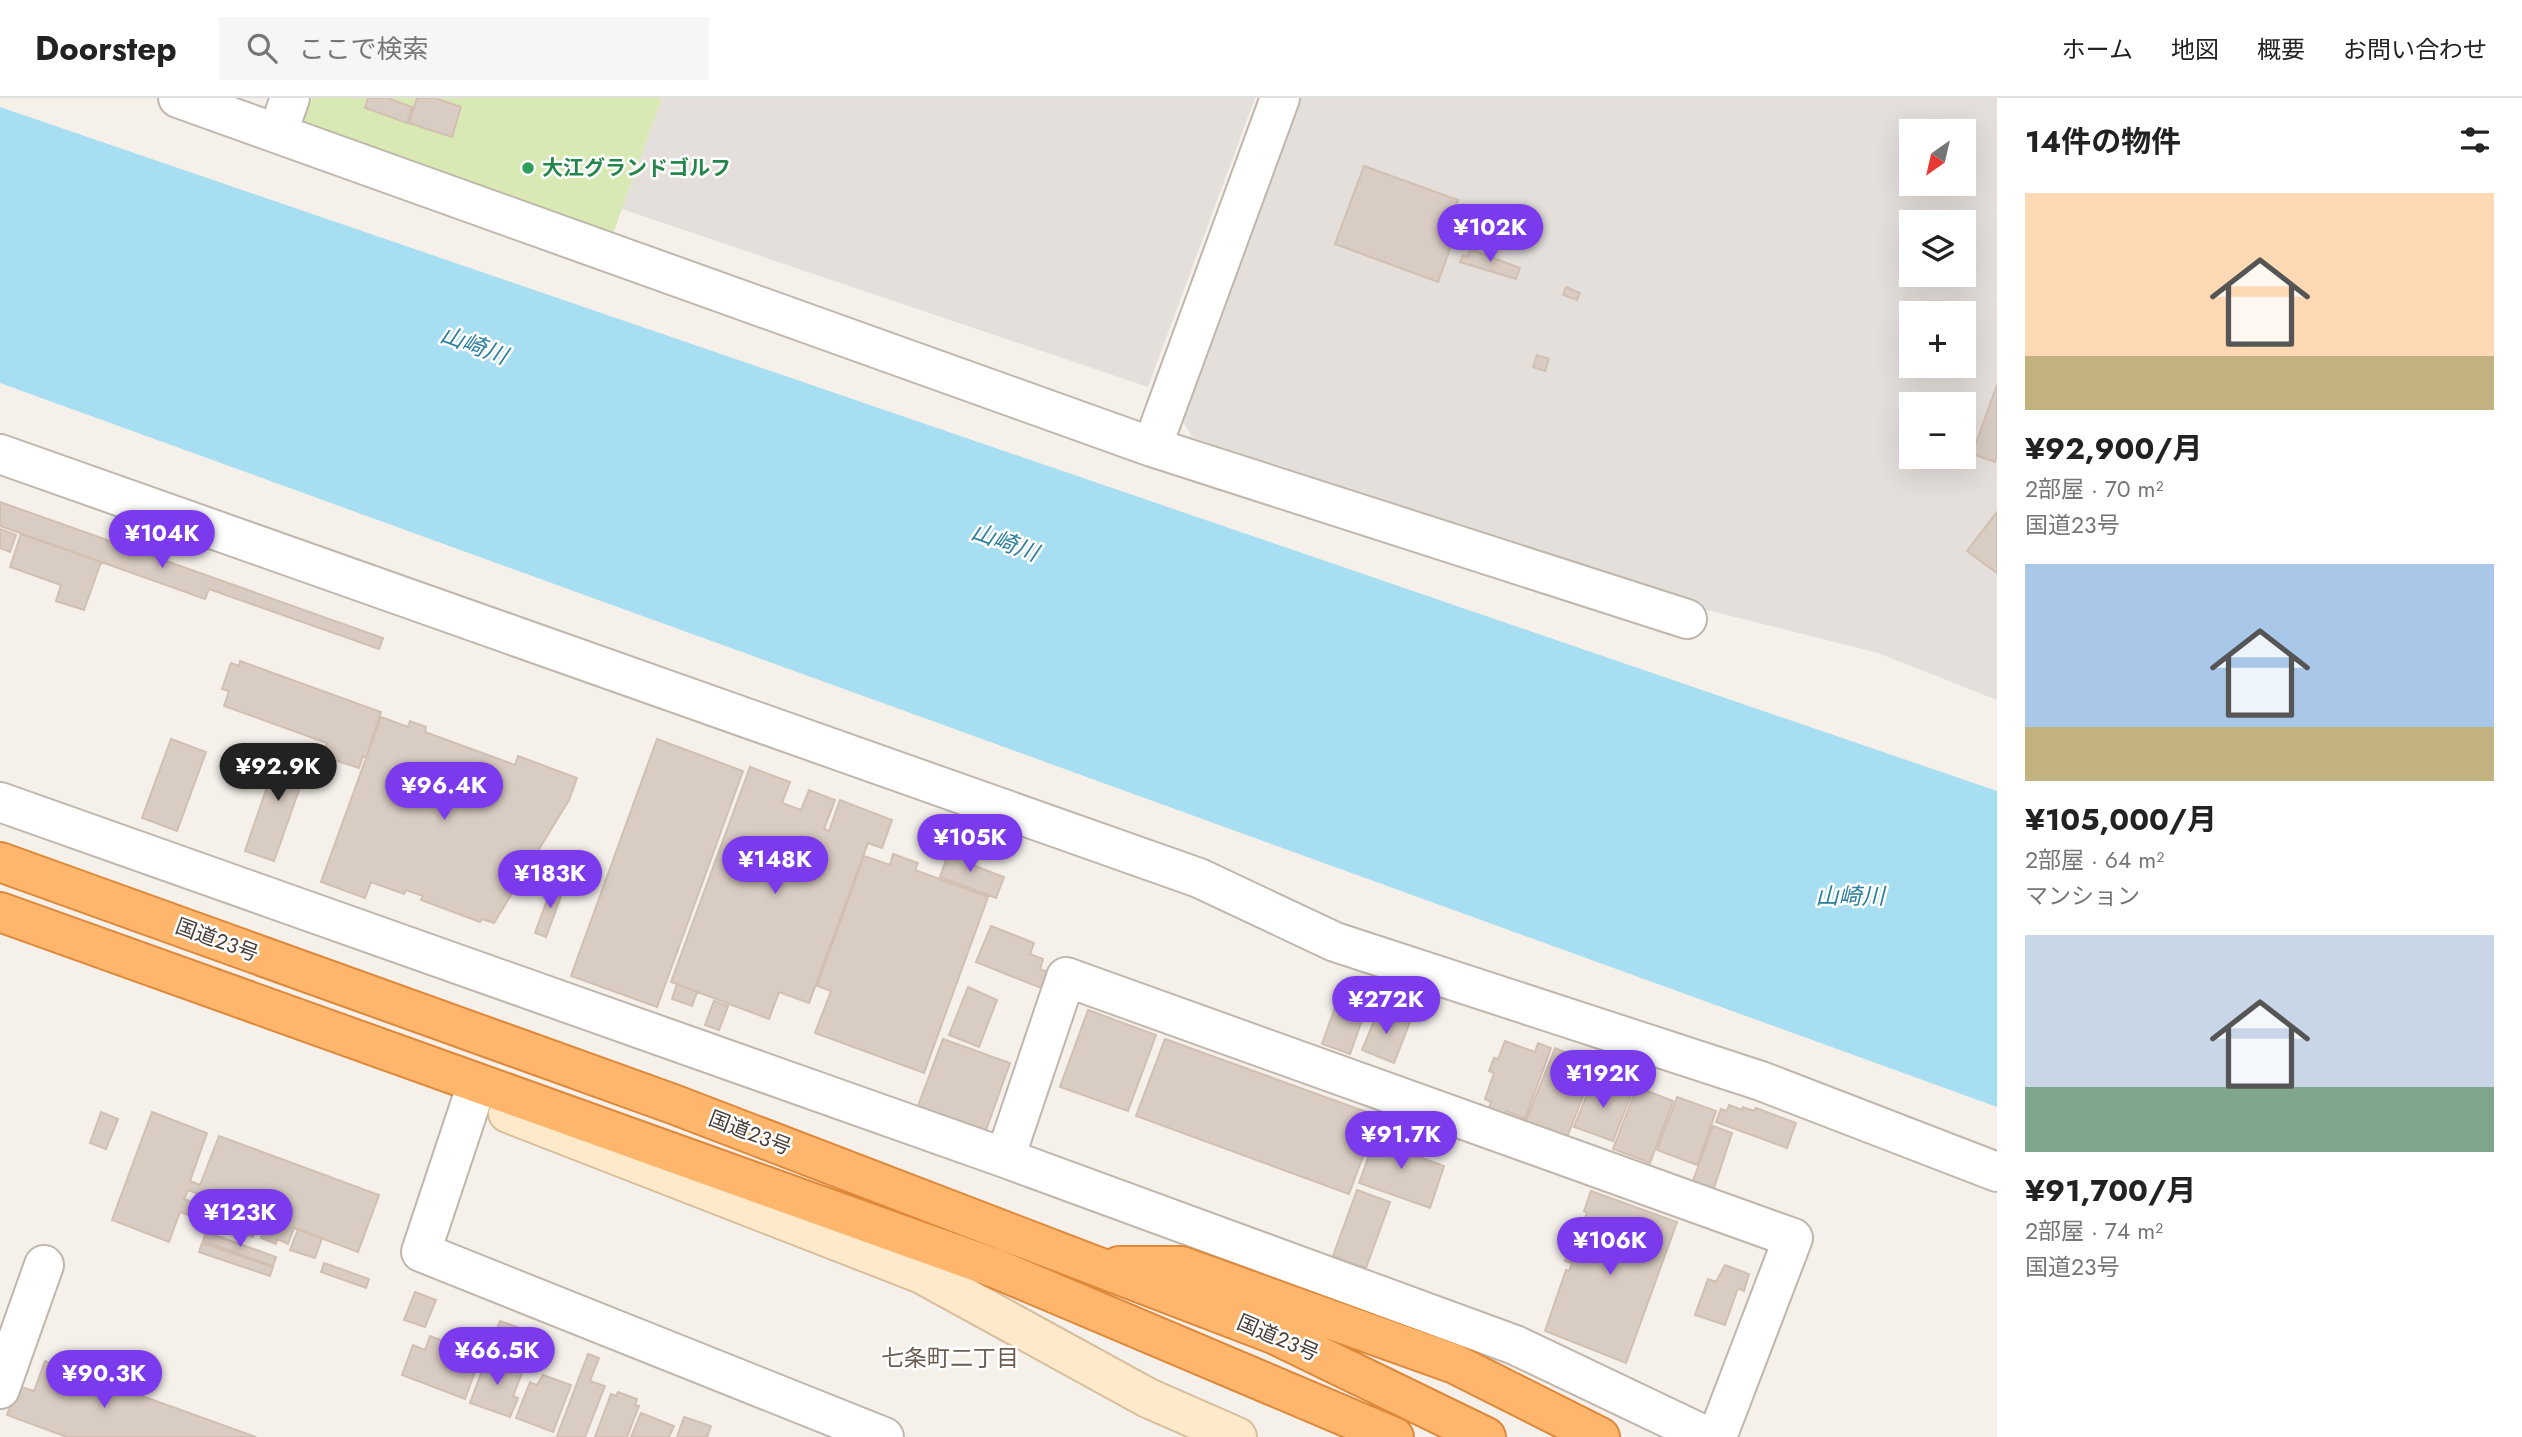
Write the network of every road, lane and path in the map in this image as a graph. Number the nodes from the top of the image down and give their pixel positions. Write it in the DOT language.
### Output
graph roads {
  1 [pos="178,98"];
  2 [pos="1280,98"];
  3 [pos="284,115"];
  4 [pos="1152,447"];
  5 [pos="0,454"];
  6 [pos="1687,619"];
  7 [pos="0,802"];
  8 [pos="0,862"];
  9 [pos="0,912"];
  10 [pos="0,926"];
  11 [pos="472,1099"];
  12 [pos="1005,1158"];
  13 [pos="1997,1172"];
  14 [pos="44,1265"];
  15 [pos="1099,1267"];
  16 [pos="997,1269"];
  17 [pos="0,1389"];
  18 [pos="884,1437"];
  19 [pos="1237,1437"];
  20 [pos="1325,1437"];
  21 [pos="1394,1437"];
  22 [pos="1486,1437"];
  23 [pos="1600,1437"];
  24 [pos="1708,1437"];
  25 [pos="1717,1437"];
  1 -- 3 [label="street"];
  2 -- 4 [label="street"];
  3 -- 4 [label="street"];
  4 -- 6 [label="street"];
  5 -- 13 [label="street"];
  7 -- 12 [label="street"];
  8 -- 15 [label="highway, 国道23号"];
  9 -- 16 [label="highway"];
  10 -- 11 [label="street"];
  11 -- 18 [label="street"];
  11 -- 19 [label="street"];
  12 -- 24 [label="street"];
  12 -- 25 [label="street"];
  14 -- 17 [label="street"];
  15 -- 22 [label="highway, 国道23号"];
  15 -- 23 [label="highway"];
  16 -- 20 [label="highway"];
  16 -- 21 [label="highway"];
}
